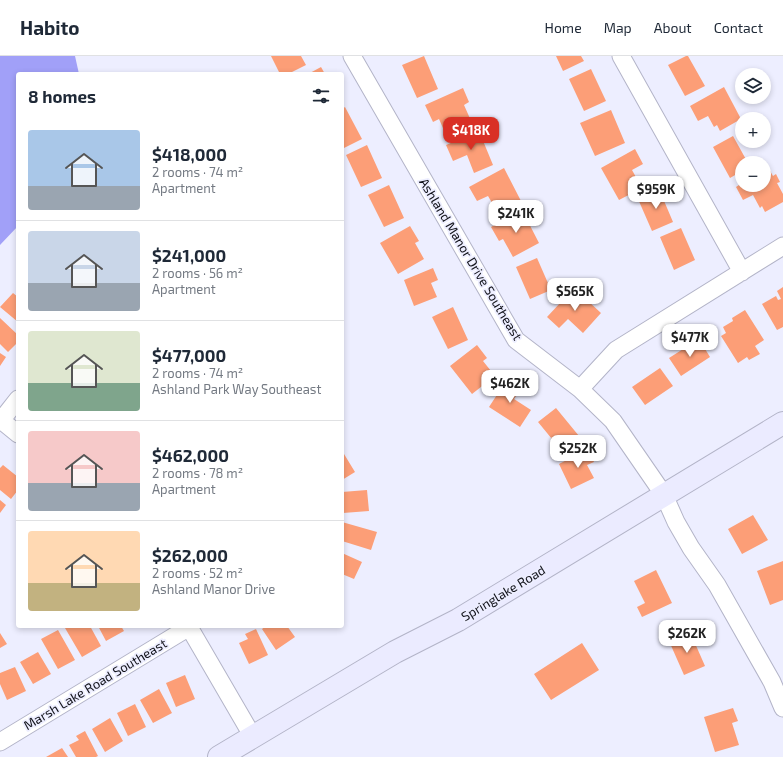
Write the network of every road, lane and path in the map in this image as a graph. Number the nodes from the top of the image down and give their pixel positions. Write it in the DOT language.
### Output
graph roads {
  1 [pos="352,56"];
  2 [pos="620,56"];
  3 [pos="783,246"];
  4 [pos="742,272"];
  5 [pos="580,389"];
  6 [pos="16,402"];
  7 [pos="1,421"];
  8 [pos="783,423"];
  9 [pos="16,432"];
  10 [pos="664,495"];
  11 [pos="187,628"];
  12 [pos="191,628"];
  13 [pos="783,708"];
  14 [pos="253,737"];
  15 [pos="1,740"];
  16 [pos="219,757"];
  1 -- 5 [label="street, Ashland Manor Drive Southeast"];
  2 -- 4 [label="street"];
  3 -- 4 [label="street"];
  4 -- 5 [label="street"];
  5 -- 10 [label="street, Ashland Manor Drive Southeast"];
  6 -- 7 [label="street"];
  7 -- 9 [label="street"];
  8 -- 10 [label="street, Springlake Road"];
  10 -- 13 [label="street, Ashland Manor Drive Southeast"];
  10 -- 14 [label="street, Springlake Road"];
  11 -- 15 [label="street, Marsh Lake Road Southeast"];
  12 -- 14 [label="street"];
  14 -- 16 [label="street, Springlake Road"];
}
